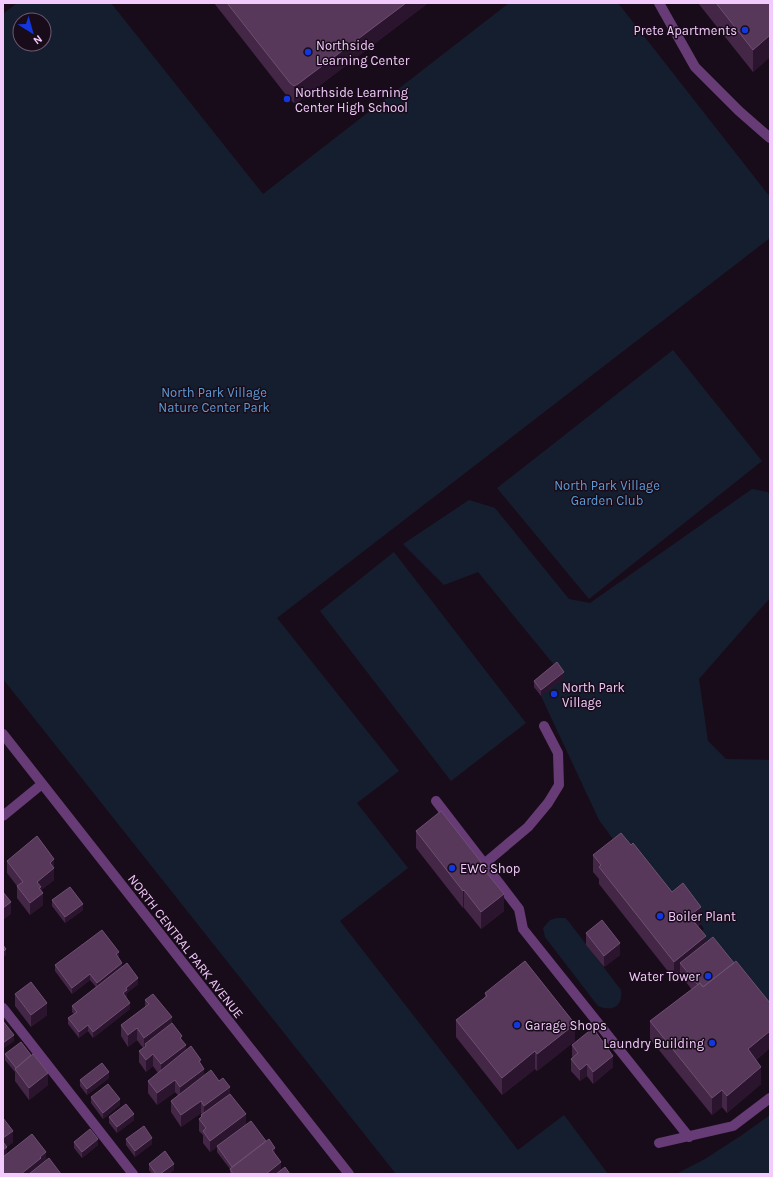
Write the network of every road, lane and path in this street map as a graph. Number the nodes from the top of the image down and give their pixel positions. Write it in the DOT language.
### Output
graph roads {
  1 [pos="659,3"];
  2 [pos="770,138"];
  3 [pos="544,726"];
  4 [pos="3,734"];
  5 [pos="42,784"];
  6 [pos="436,800"];
  7 [pos="3,816"];
  8 [pos="484,864"];
  9 [pos="3,1008"];
  10 [pos="770,1098"];
  11 [pos="689,1137"];
  12 [pos="659,1143"];
  13 [pos="133,1174"];
  14 [pos="349,1174"];
  1 -- 2 [label="street"];
  3 -- 8 [label="street"];
  4 -- 5 [label="street, NORTH CENTRAL PARK AVENUE"];
  5 -- 7 [label="street"];
  5 -- 14 [label="street, NORTH CENTRAL PARK AVENUE"];
  6 -- 8 [label="street"];
  8 -- 11 [label="street"];
  9 -- 13 [label="street"];
  10 -- 11 [label="street"];
  11 -- 12 [label="street"];
}
